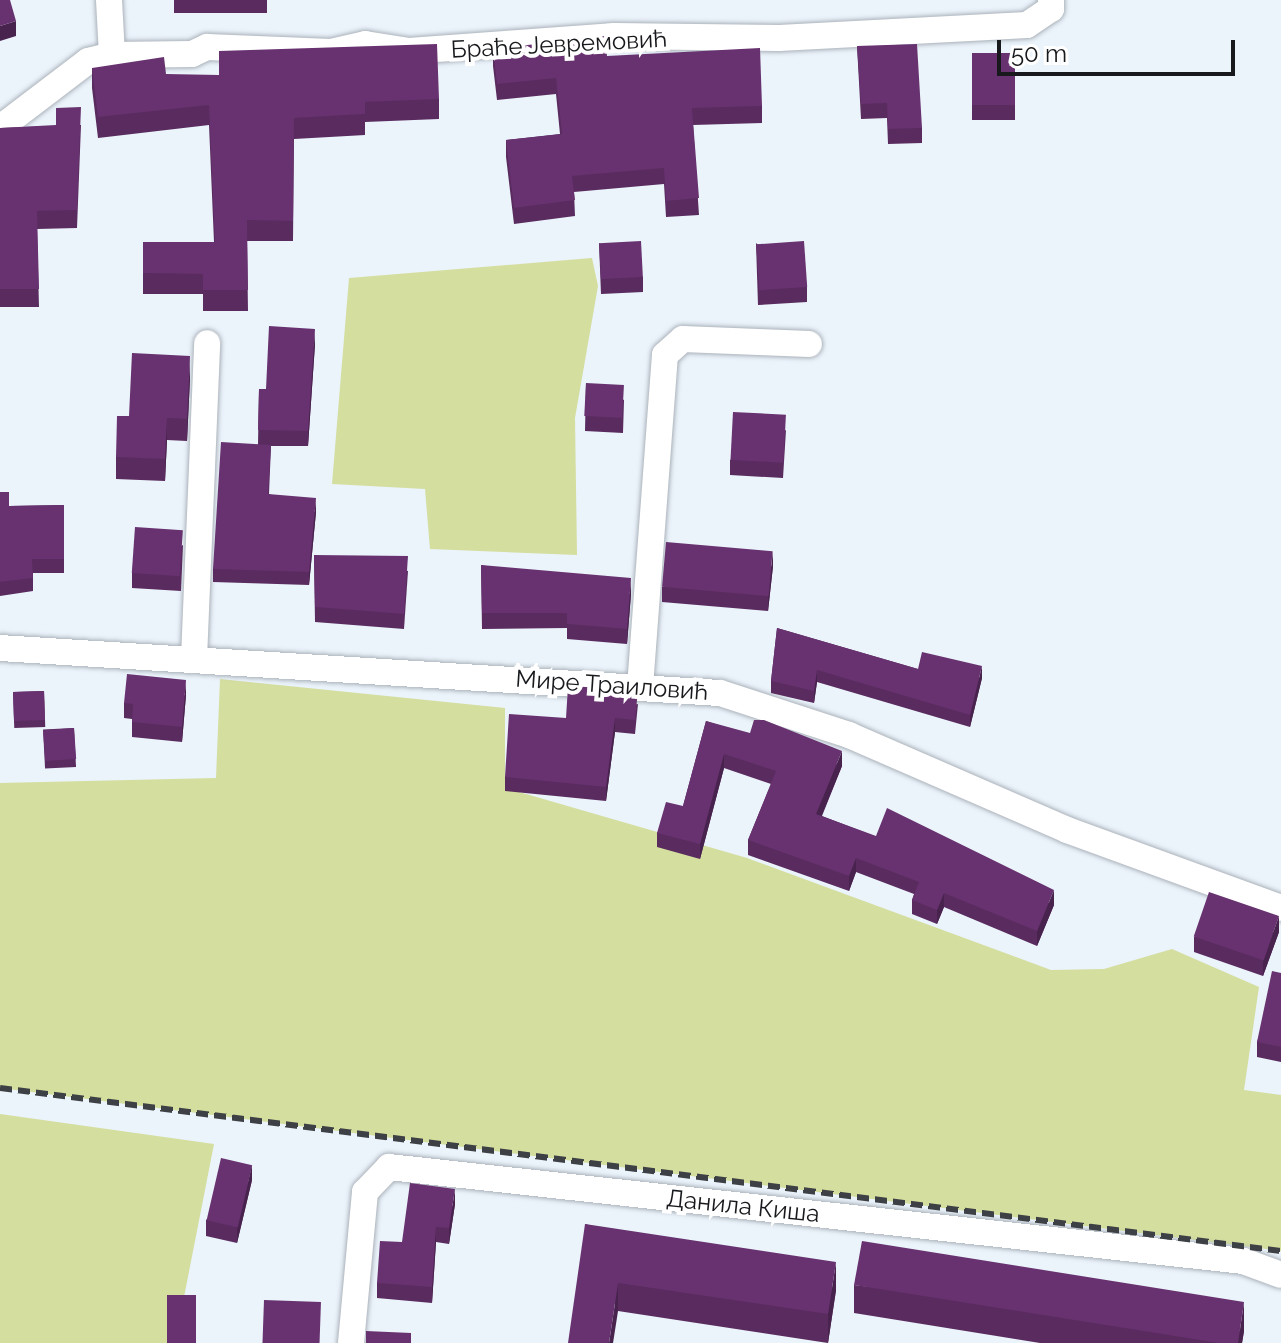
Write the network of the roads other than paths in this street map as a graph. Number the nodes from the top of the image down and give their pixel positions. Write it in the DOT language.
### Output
graph roads {
  1 [pos="109,0"];
  2 [pos="1051,4"];
  3 [pos="112,55"];
  4 [pos="0,128"];
  5 [pos="207,343"];
  6 [pos="809,344"];
  7 [pos="0,648"];
  8 [pos="194,658"];
  9 [pos="640,687"];
  10 [pos="1281,908"];
  11 [pos="1281,1275"];
  12 [pos="351,1343"];
  1 -- 3 [label="street"];
  2 -- 3 [label="street, Браће Јевремовић"];
  3 -- 4 [label="street, Браће Јевремовић"];
  5 -- 8 [label="street"];
  6 -- 9 [label="street"];
  7 -- 8 [label="street, Мире Траиловић"];
  8 -- 9 [label="street, Мире Траиловић"];
  9 -- 10 [label="street, Мире Траиловић"];
  11 -- 12 [label="street, Данила Киша"];
}
